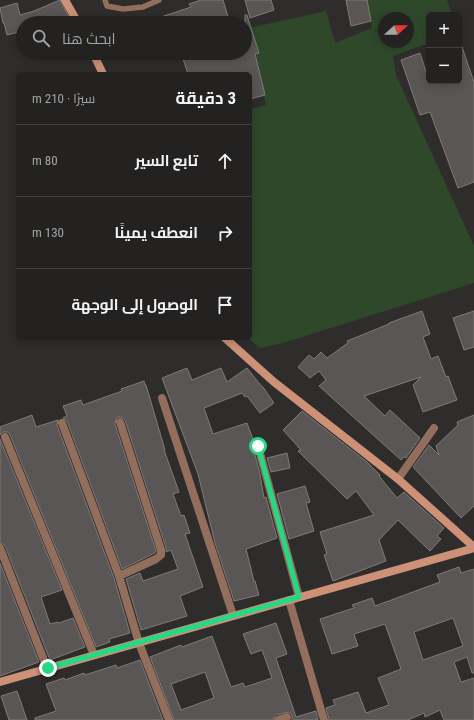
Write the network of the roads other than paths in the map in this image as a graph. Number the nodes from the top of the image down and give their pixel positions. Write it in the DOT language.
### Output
graph roads {
  1 [pos="65,0"];
  2 [pos="105,0"];
  3 [pos="160,0"];
  4 [pos="74,16"];
  5 [pos="96,60"];
  6 [pos="102,72"];
  7 [pos="227,340"];
  8 [pos="162,398"];
  9 [pos="120,422"];
  10 [pos="62,423"];
  11 [pos="434,428"];
  12 [pos="5,437"];
  13 [pos="258,446"];
  14 [pos="398,479"];
  15 [pos="474,547"];
  16 [pos="0,548"];
  17 [pos="119,576"];
  18 [pos="299,597"];
  19 [pos="289,600"];
  20 [pos="234,615"];
  21 [pos="139,643"];
  22 [pos="94,655"];
  23 [pos="48,668"];
  24 [pos="0,682"];
  25 [pos="288,717"];
  26 [pos="169,720"];
  27 [pos="278,720"];
  28 [pos="324,720"];
  1 -- 4 [label="street"];
  2 -- 3 [label="lane"];
  5 -- 6 [label="street"];
  7 -- 14 [label="street"];
  8 -- 20 [label="street"];
  9 -- 17 [label="street"];
  10 -- 17 [label="street"];
  11 -- 14 [label="street"];
  12 -- 22 [label="street"];
  13 -- 18 [label="street"];
  14 -- 15 [label="street"];
  15 -- 18 [label="street"];
  16 -- 23 [label="street"];
  17 -- 21 [label="street"];
  18 -- 19 [label="street"];
  19 -- 20 [label="street"];
  19 -- 28 [label="street"];
  20 -- 21 [label="street"];
  21 -- 22 [label="street"];
  21 -- 26 [label="street"];
  22 -- 23 [label="street"];
  23 -- 24 [label="street"];
  25 -- 27 [label="street"];
}
